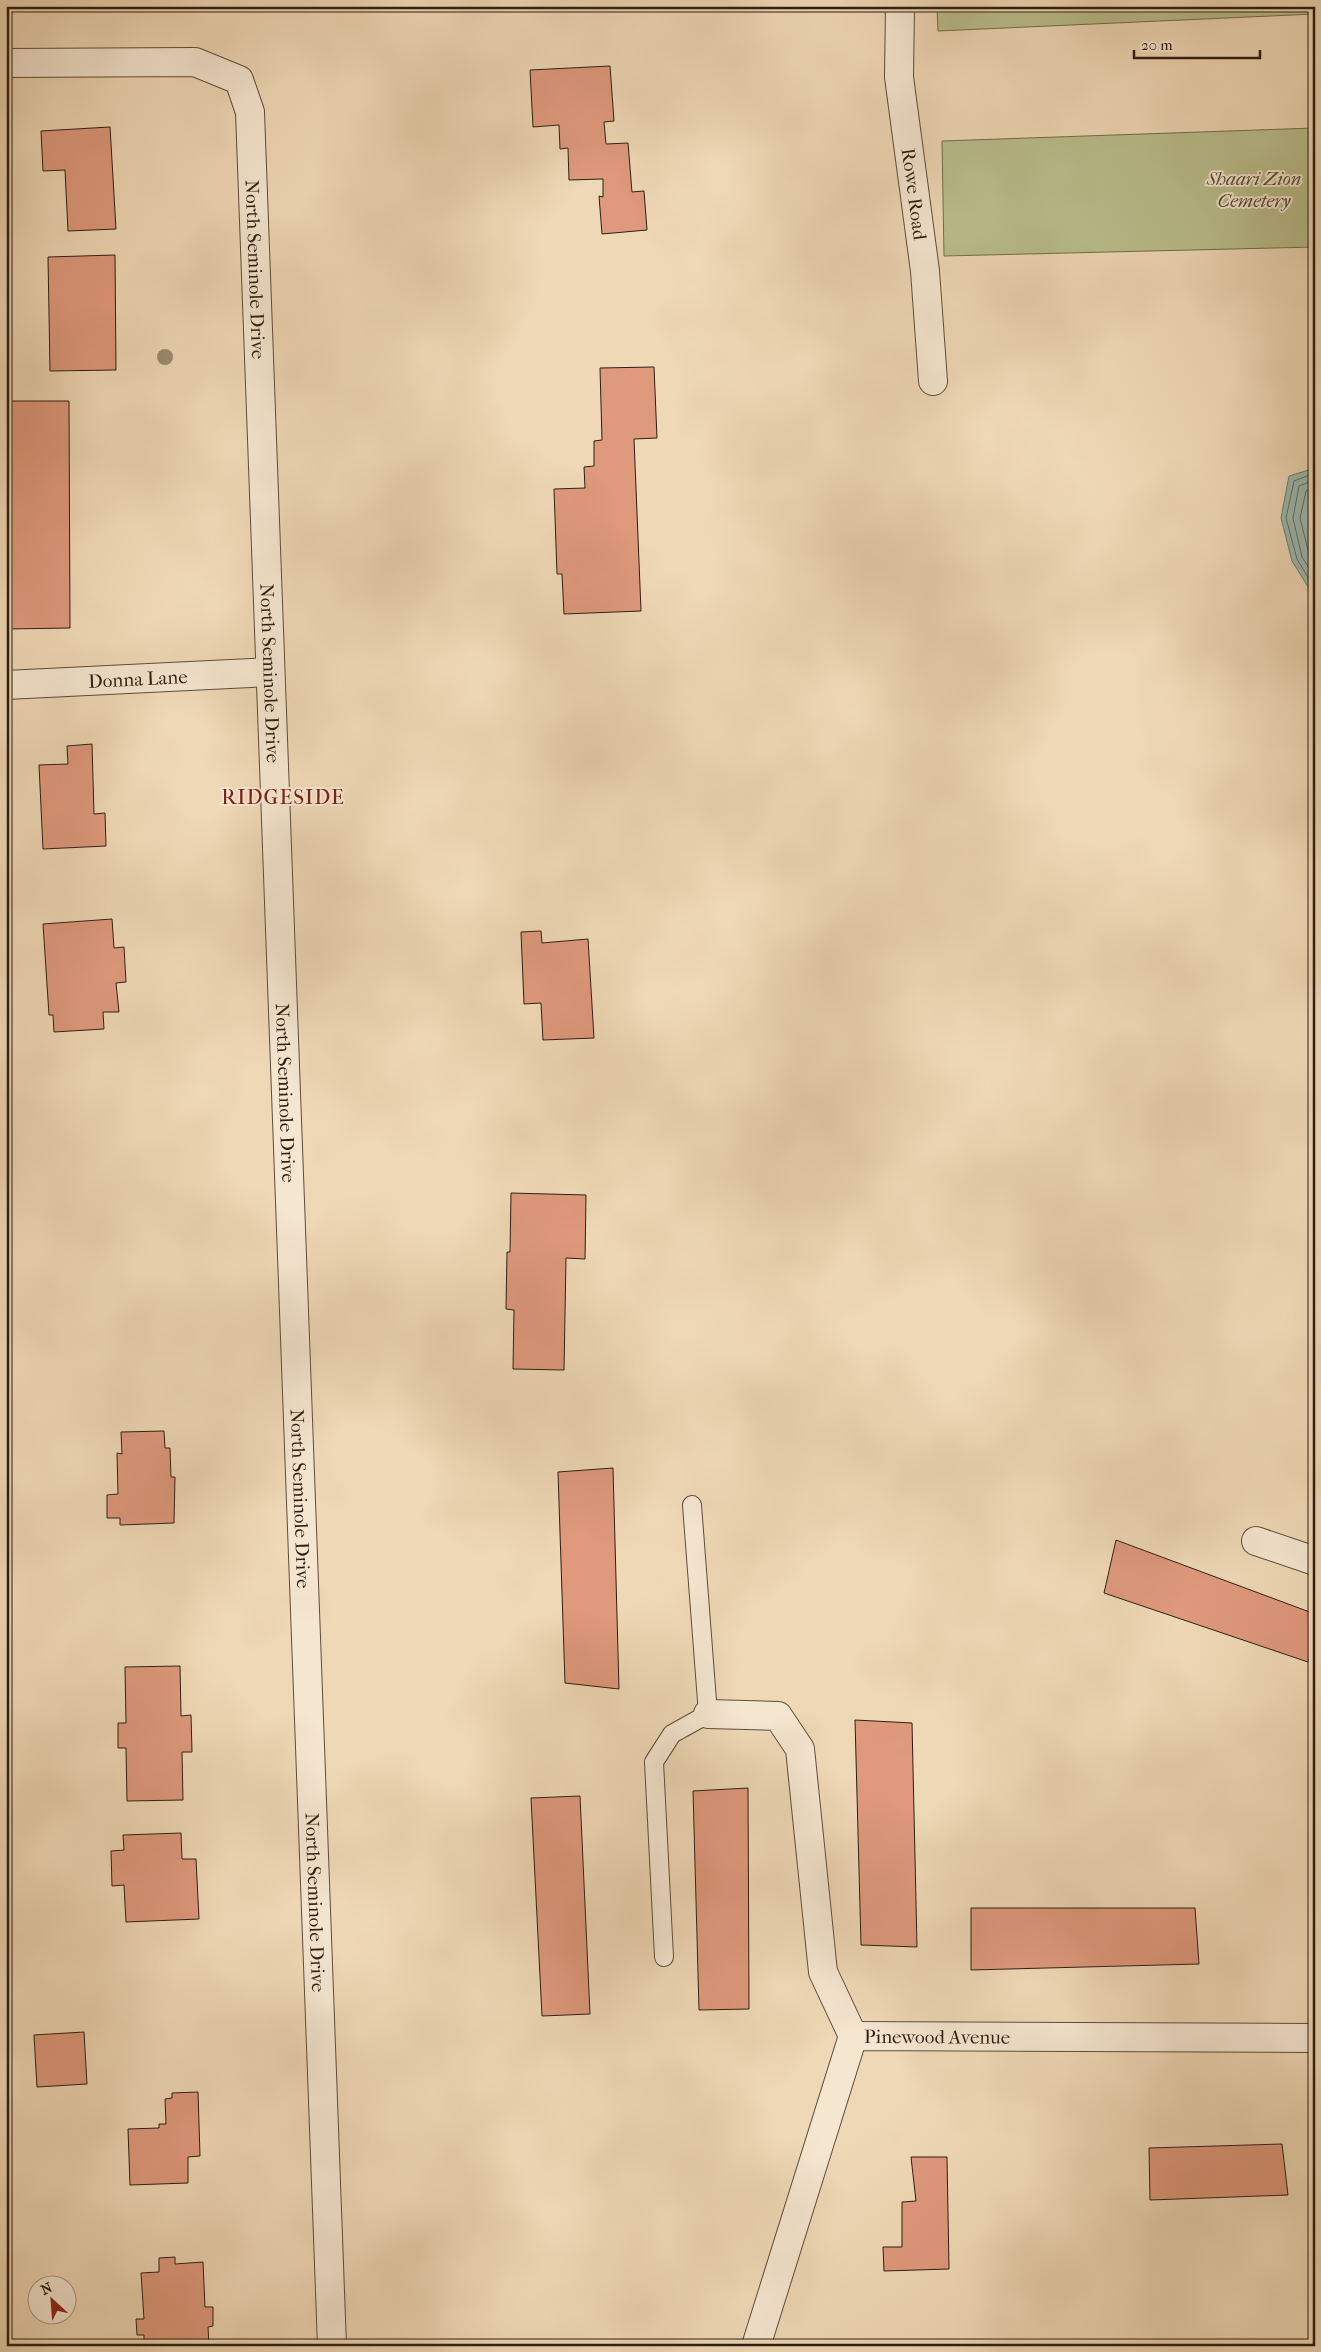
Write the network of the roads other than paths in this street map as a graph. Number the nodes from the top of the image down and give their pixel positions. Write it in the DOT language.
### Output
graph roads {
  1 [pos="900,6"];
  2 [pos="6,63"];
  3 [pos="933,381"];
  4 [pos="270,672"];
  5 [pos="6,685"];
  6 [pos="692,1505"];
  7 [pos="1256,1541"];
  8 [pos="1315,1561"];
  9 [pos="708,1714"];
  10 [pos="664,1957"];
  11 [pos="852,2036"];
  12 [pos="1315,2038"];
  13 [pos="332,2346"];
  14 [pos="756,2346"];
  1 -- 3 [label="street, Rowe Road"];
  2 -- 4 [label="street, North Seminole Drive"];
  4 -- 5 [label="street, Donna Lane"];
  4 -- 13 [label="street, North Seminole Drive"];
  6 -- 9 [label="lane"];
  7 -- 8 [label="street"];
  9 -- 10 [label="lane"];
  9 -- 11 [label="street"];
  11 -- 12 [label="street, Pinewood Avenue"];
  11 -- 14 [label="street, Pinewood Avenue"];
}
